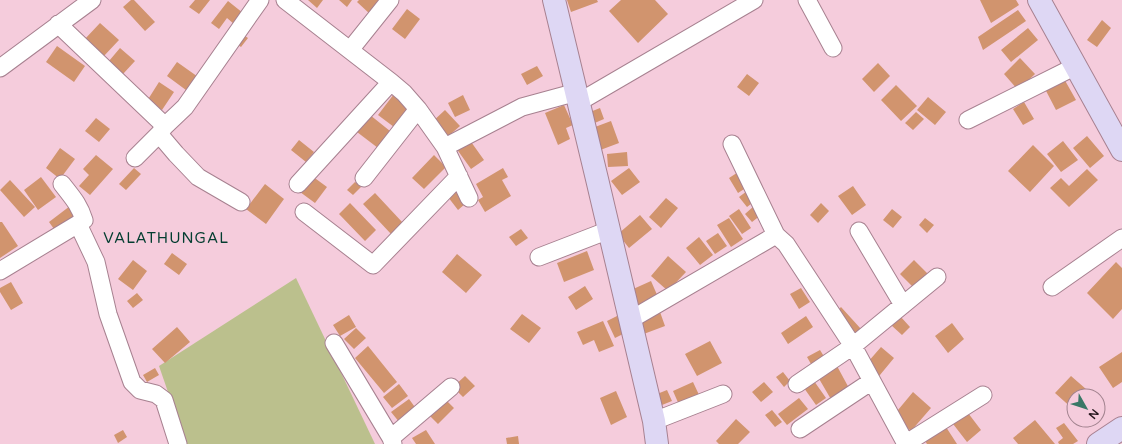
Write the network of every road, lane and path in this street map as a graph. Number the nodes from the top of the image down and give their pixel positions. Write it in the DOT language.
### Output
graph roads {
  1 [pos="92,0"];
  2 [pos="260,0"];
  3 [pos="285,0"];
  4 [pos="390,0"];
  5 [pos="554,0"];
  6 [pos="754,0"];
  7 [pos="807,0"];
  8 [pos="1039,0"];
  9 [pos="58,24"];
  10 [pos="833,48"];
  11 [pos="350,50"];
  12 [pos="1076,66"];
  13 [pos="0,68"];
  14 [pos="391,82"];
  15 [pos="578,97"];
  16 [pos="418,109"];
  17 [pos="968,120"];
  18 [pos="162,130"];
  19 [pos="732,144"];
  20 [pos="445,147"];
  21 [pos="1122,150"];
  22 [pos="135,158"];
  23 [pos="459,176"];
  24 [pos="364,178"];
  25 [pos="62,184"];
  26 [pos="298,184"];
  27 [pos="469,198"];
  28 [pos="241,202"];
  29 [pos="304,212"];
  30 [pos="78,224"];
  31 [pos="609,230"];
  32 [pos="859,231"];
  33 [pos="776,235"];
  34 [pos="1122,238"];
  35 [pos="539,257"];
  36 [pos="0,271"];
  37 [pos="937,277"];
  38 [pos="1052,287"];
  39 [pos="903,305"];
  40 [pos="630,320"];
  41 [pos="334,343"];
  42 [pos="853,346"];
  43 [pos="872,381"];
  44 [pos="797,384"];
  45 [pos="451,387"];
  46 [pos="723,394"];
  47 [pos="983,395"];
  48 [pos="654,421"];
  49 [pos="1122,428"];
  50 [pos="800,429"];
  51 [pos="392,441"];
  52 [pos="178,444"];
  53 [pos="657,444"];
  54 [pos="905,444"];
  55 [pos="1098,444"];
  1 -- 9 [label="street"];
  2 -- 18 [label="street"];
  3 -- 11 [label="street"];
  4 -- 11 [label="street"];
  5 -- 15 [label="street"];
  6 -- 15 [label="street"];
  7 -- 10 [label="street"];
  8 -- 12 [label="street"];
  9 -- 13 [label="street"];
  9 -- 18 [label="street"];
  11 -- 14 [label="street"];
  12 -- 17 [label="street"];
  12 -- 21 [label="street"];
  14 -- 16 [label="street"];
  14 -- 26 [label="street"];
  15 -- 20 [label="street"];
  15 -- 31 [label="street"];
  16 -- 20 [label="street"];
  16 -- 24 [label="street"];
  18 -- 22 [label="street"];
  18 -- 28 [label="street"];
  19 -- 33 [label="street"];
  20 -- 23 [label="street"];
  23 -- 27 [label="street"];
  23 -- 29 [label="street"];
  25 -- 30 [label="street"];
  30 -- 36 [label="street"];
  30 -- 52 [label="street"];
  31 -- 35 [label="street"];
  31 -- 40 [label="street"];
  32 -- 39 [label="street"];
  33 -- 40 [label="street"];
  33 -- 42 [label="street"];
  34 -- 38 [label="street"];
  37 -- 39 [label="street"];
  39 -- 42 [label="street"];
  40 -- 48 [label="street"];
  41 -- 51 [label="street"];
  42 -- 43 [label="street"];
  42 -- 44 [label="street"];
  43 -- 50 [label="street"];
  43 -- 54 [label="street"];
  45 -- 51 [label="street"];
  46 -- 48 [label="street"];
  47 -- 54 [label="street"];
  48 -- 53 [label="street"];
  49 -- 55 [label="street"];
}
